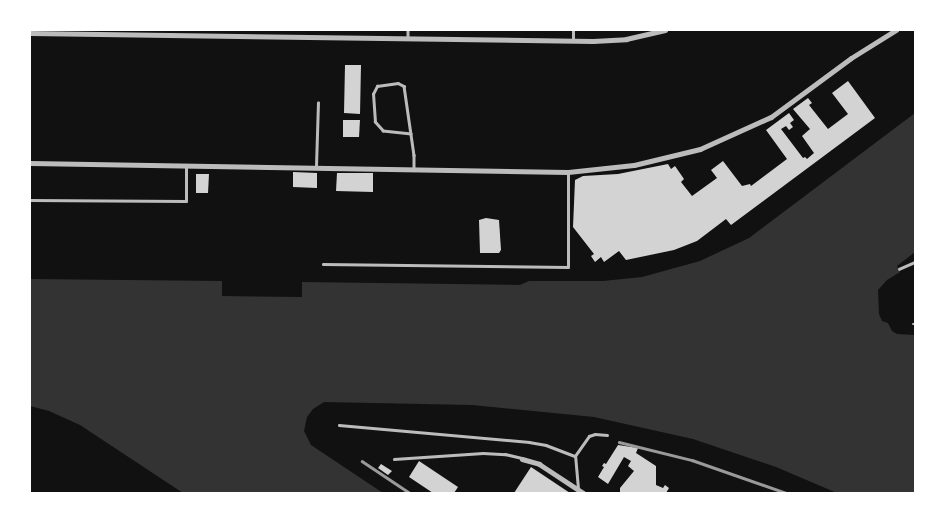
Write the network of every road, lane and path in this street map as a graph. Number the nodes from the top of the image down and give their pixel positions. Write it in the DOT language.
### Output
graph roads {
  1 [pos="408,30"];
  2 [pos="573,30"];
  3 [pos="666,30"];
  4 [pos="896,30"];
  5 [pos="97,32"];
  6 [pos="30,33"];
  7 [pos="641,33"];
  8 [pos="408,39"];
  9 [pos="573,41"];
  10 [pos="318,103"];
  11 [pos="411,134"];
  12 [pos="30,163"];
  13 [pos="316,168"];
  14 [pos="186,169"];
  15 [pos="414,169"];
  16 [pos="568,172"];
  17 [pos="30,200"];
  18 [pos="915,262"];
  19 [pos="323,264"];
  20 [pos="899,269"];
  21 [pos="339,425"];
  22 [pos="607,435"];
  23 [pos="575,456"];
  24 [pos="394,458"];
  25 [pos="522,458"];
  26 [pos="581,492"];
  1 -- 8 [label="lane"];
  2 -- 9 [label="lane"];
  3 -- 7 [label="street"];
  4 -- 16 [label="street"];
  5 -- 6 [label="street"];
  5 -- 8 [label="street"];
  7 -- 9 [label="street"];
  8 -- 9 [label="street"];
  10 -- 13 [label="lane"];
  11 -- 11 [label="lane"];
  11 -- 15 [label="lane"];
  12 -- 14 [label="street"];
  13 -- 14 [label="street"];
  13 -- 15 [label="street"];
  14 -- 17 [label="lane"];
  15 -- 16 [label="street"];
  16 -- 19 [label="lane"];
  18 -- 20 [label="lane"];
  21 -- 23 [label="lane"];
  22 -- 23 [label="lane"];
  23 -- 26 [label="lane"];
  24 -- 25 [label="lane"];
  25 -- 26 [label="street"];
}
